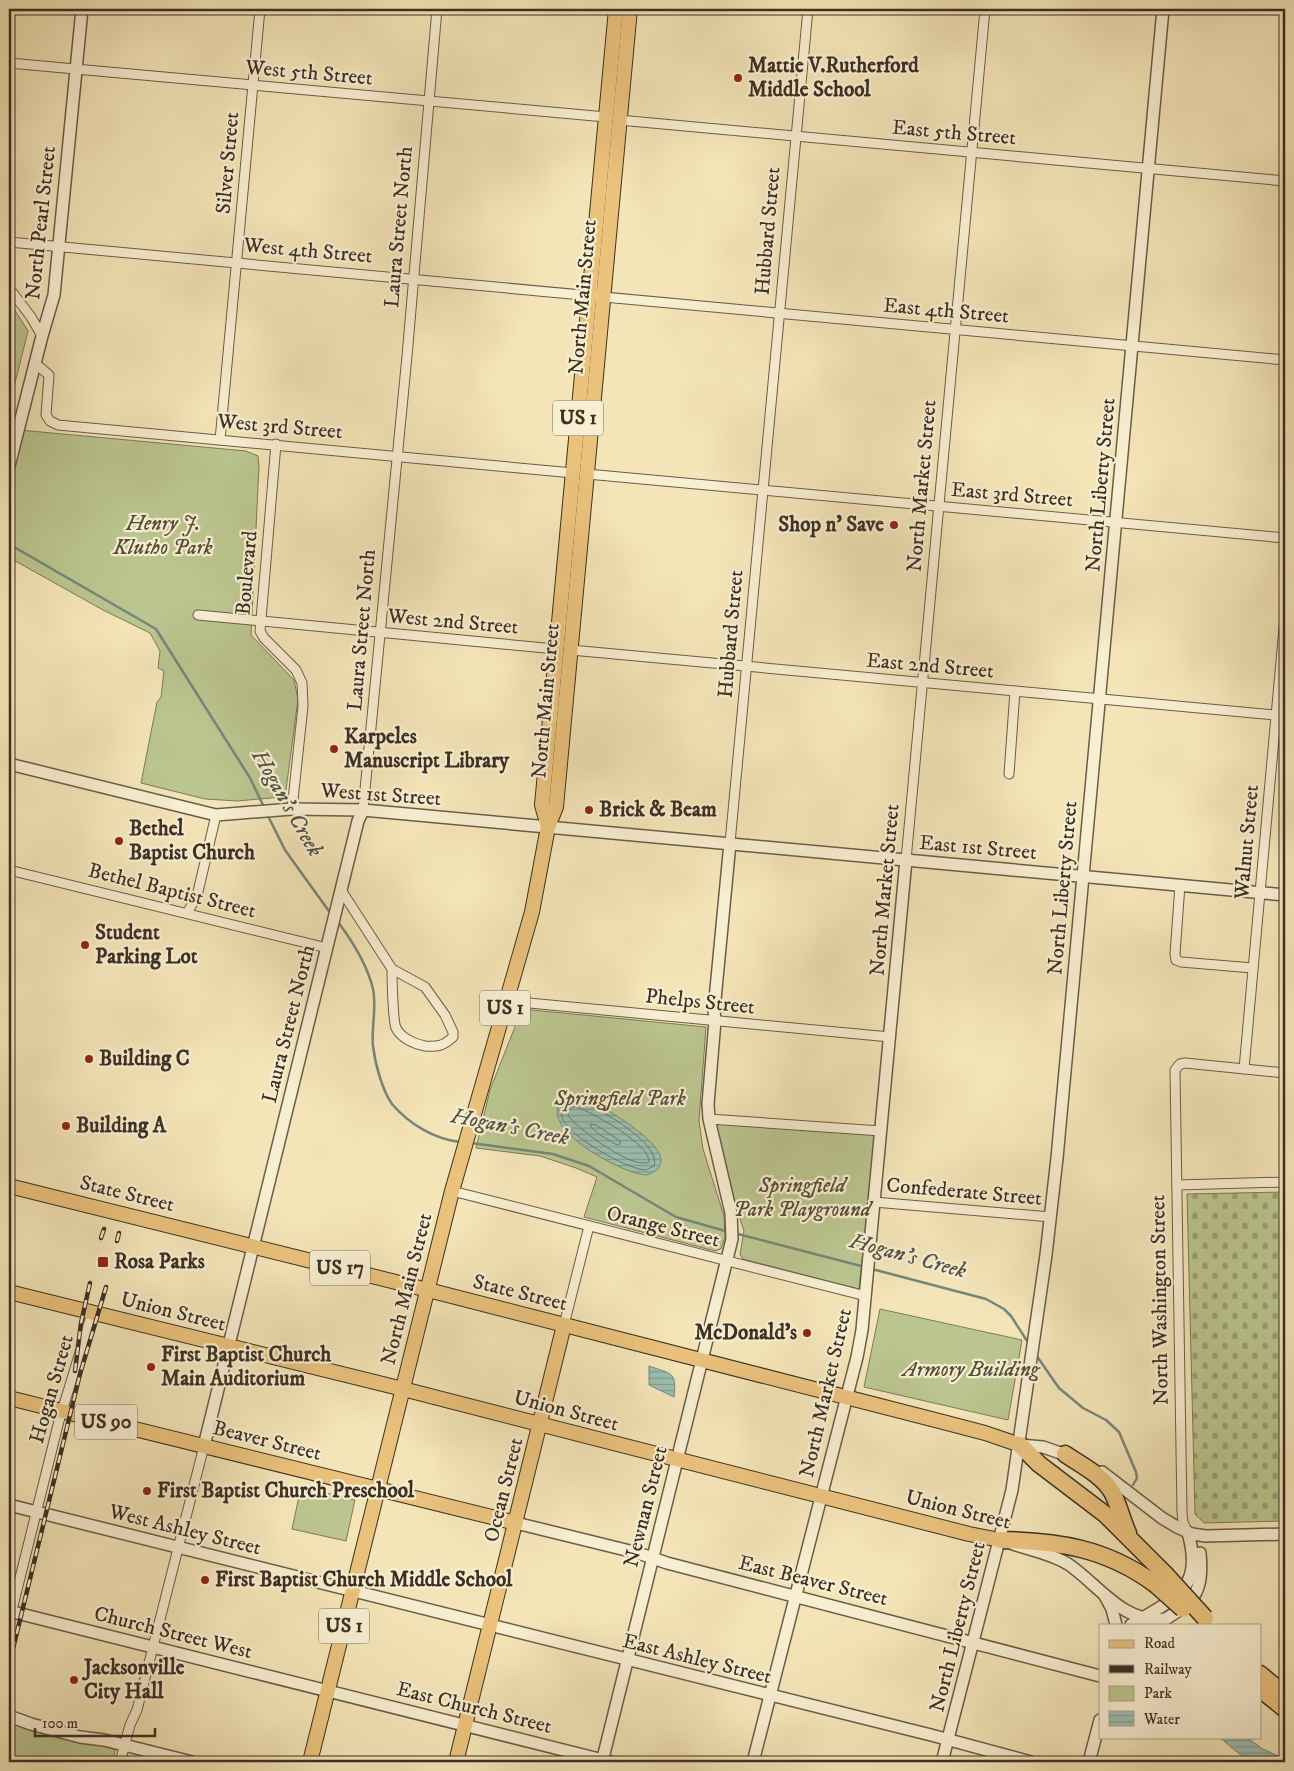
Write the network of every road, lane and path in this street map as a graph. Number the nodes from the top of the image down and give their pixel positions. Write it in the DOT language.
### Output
graph roads {
  1 [pos="82,9"];
  2 [pos="260,9"];
  3 [pos="437,9"];
  4 [pos="616,9"];
  5 [pos="630,9"];
  6 [pos="808,9"];
  7 [pos="985,9"];
  8 [pos="1163,9"];
  9 [pos="9,63"];
  10 [pos="76,69"];
  11 [pos="252,85"];
  12 [pos="429,102"];
  13 [pos="613,118"];
  14 [pos="796,136"];
  15 [pos="972,152"];
  16 [pos="1149,168"];
  17 [pos="1285,181"];
  18 [pos="9,242"];
  19 [pos="59,246"];
  20 [pos="236,262"];
  21 [pos="413,279"];
  22 [pos="9,288"];
  23 [pos="596,296"];
  24 [pos="779,313"];
  25 [pos="956,329"];
  26 [pos="42,336"];
  27 [pos="1133,346"];
  28 [pos="1285,360"];
  29 [pos="36,364"];
  30 [pos="220,440"];
  31 [pos="276,444"];
  32 [pos="396,455"];
  33 [pos="9,466"];
  34 [pos="580,473"];
  35 [pos="763,490"];
  36 [pos="939,506"];
  37 [pos="1116,522"];
  38 [pos="1285,538"];
  39 [pos="198,615"];
  40 [pos="1285,617"];
  41 [pos="260,621"];
  42 [pos="381,632"];
  43 [pos="556,649"];
  44 [pos="571,650"];
  45 [pos="747,667"];
  46 [pos="923,683"];
  47 [pos="1015,691"];
  48 [pos="1100,699"];
  49 [pos="1281,716"];
  50 [pos="9,764"];
  51 [pos="1009,774"];
  52 [pos="292,809"];
  53 [pos="363,810"];
  54 [pos="216,815"];
  55 [pos="548,827"];
  56 [pos="730,844"];
  57 [pos="906,860"];
  58 [pos="9,870"];
  59 [pos="1083,876"];
  60 [pos="1180,885"];
  61 [pos="341,890"];
  62 [pos="1260,892"];
  63 [pos="1285,895"];
  64 [pos="187,913"];
  65 [pos="327,948"];
  66 [pos="1253,968"];
  67 [pos="392,969"];
  68 [pos="507,1001"];
  69 [pos="715,1021"];
  70 [pos="890,1037"];
  71 [pos="1244,1069"];
  72 [pos="1285,1073"];
  73 [pos="709,1119"];
  74 [pos="881,1131"];
  75 [pos="1285,1182"];
  76 [pos="1177,1185"];
  77 [pos="9,1186"];
  78 [pos="452,1191"];
  79 [pos="874,1202"];
  80 [pos="1051,1217"];
  81 [pos="589,1226"];
  82 [pos="253,1246"];
  83 [pos="728,1261"];
  84 [pos="428,1290"];
  85 [pos="9,1292"];
  86 [pos="866,1296"];
  87 [pos="92,1313"];
  88 [pos="564,1325"];
  89 [pos="228,1346"];
  90 [pos="702,1360"];
  91 [pos="403,1389"];
  92 [pos="846,1397"];
  93 [pos="9,1398"];
  94 [pos="62,1411"];
  95 [pos="540,1425"];
  96 [pos="1020,1445"];
  97 [pos="204,1446"];
  98 [pos="1065,1454"];
  99 [pos="677,1460"];
  100 [pos="378,1489"];
  101 [pos="821,1497"];
  102 [pos="9,1505"];
  103 [pos="37,1512"];
  104 [pos="516,1523"];
  105 [pos="1188,1532"];
  106 [pos="1285,1534"];
  107 [pos="1000,1540"];
  108 [pos="1133,1541"];
  109 [pos="178,1548"];
  110 [pos="653,1558"];
  111 [pos="1160,1579"];
  112 [pos="353,1592"];
  113 [pos="1102,1593"];
  114 [pos="796,1596"];
  115 [pos="10,1615"];
  116 [pos="1143,1618"];
  117 [pos="1161,1622"];
  118 [pos="1203,1623"];
  119 [pos="1116,1624"];
  120 [pos="1133,1624"];
  121 [pos="491,1626"];
  122 [pos="973,1642"];
  123 [pos="154,1647"];
  124 [pos="628,1661"];
  125 [pos="1099,1676"];
  126 [pos="1262,1676"];
  127 [pos="328,1691"];
  128 [pos="1262,1691"];
  129 [pos="1285,1695"];
  130 [pos="770,1696"];
  131 [pos="1285,1709"];
  132 [pos="9,1716"];
  133 [pos="1099,1724"];
  134 [pos="466,1726"];
  135 [pos="948,1741"];
  136 [pos="124,1745"];
  137 [pos="120,1762"];
  138 [pos="192,1762"];
  139 [pos="310,1762"];
  140 [pos="456,1762"];
  141 [pos="605,1762"];
  142 [pos="753,1762"];
  143 [pos="942,1762"];
  144 [pos="1031,1762"];
  145 [pos="1089,1762"];
  1 -- 10 [label="street, North Pearl Street"];
  2 -- 11 [label="street, Silver Street"];
  3 -- 12 [label="street, Laura Street North"];
  4 -- 13 [label="main road, North Main Street / US 1"];
  5 -- 13 [label="main road, North Main Street / US 1"];
  6 -- 14 [label="street, Hubbard Street"];
  7 -- 15 [label="street, North Market Street"];
  8 -- 16 [label="street, North Liberty Street"];
  9 -- 10 [label="street, West 5th Street"];
  10 -- 11 [label="street, West 5th Street"];
  10 -- 19 [label="street, North Pearl Street"];
  11 -- 12 [label="street, West 5th Street"];
  11 -- 20 [label="street, Silver Street"];
  12 -- 13 [label="street, West 5th Street"];
  12 -- 21 [label="street, Laura Street North"];
  13 -- 14 [label="street, East 5th Street"];
  13 -- 23 [label="main road, North Main Street / US 1"];
  14 -- 15 [label="street, East 5th Street"];
  14 -- 24 [label="street, Hubbard Street"];
  15 -- 16 [label="street, East 5th Street"];
  15 -- 25 [label="street, North Market Street"];
  16 -- 17 [label="street, East 5th Street"];
  16 -- 27 [label="street, North Liberty Street"];
  18 -- 19 [label="street, West 4th Street"];
  19 -- 20 [label="street, West 4th Street"];
  19 -- 26 [label="street, North Pearl Street"];
  20 -- 21 [label="street, West 4th Street"];
  20 -- 30 [label="street, Silver Street"];
  21 -- 23 [label="street, West 4th Street"];
  21 -- 32 [label="street, Laura Street North"];
  22 -- 26 [label="street"];
  23 -- 24 [label="street, East 4th Street"];
  23 -- 34 [label="main road, North Main Street / US 1"];
  24 -- 25 [label="street, East 4th Street"];
  24 -- 35 [label="street, Hubbard Street"];
  25 -- 27 [label="street, East 4th Street"];
  25 -- 36 [label="street, North Market Street"];
  26 -- 29 [label="street, North Pearl Street"];
  27 -- 28 [label="street, East 4th Street"];
  27 -- 37 [label="street, North Liberty Street"];
  29 -- 30 [label="street, West 3rd Street"];
  29 -- 33 [label="street, North Pearl Street"];
  30 -- 31 [label="street, West 3rd Street"];
  31 -- 32 [label="street, West 3rd Street"];
  31 -- 41 [label="street, Boulevard"];
  32 -- 34 [label="street, West 3rd Street"];
  32 -- 42 [label="street, Laura Street North"];
  34 -- 35 [label="street, East 3rd Street"];
  34 -- 43 [label="main road, North Main Street / US 1"];
  34 -- 44 [label="main road, North Main Street / US 1"];
  35 -- 36 [label="street, East 3rd Street"];
  35 -- 45 [label="street, Hubbard Street"];
  36 -- 37 [label="street, East 3rd Street"];
  36 -- 46 [label="street, North Market Street"];
  37 -- 38 [label="street, East 3rd Street"];
  37 -- 48 [label="street, North Liberty Street"];
  39 -- 41 [label="street, West 2nd Street"];
  40 -- 49 [label="street, Walnut Street"];
  41 -- 42 [label="street, West 2nd Street"];
  41 -- 52 [label="street, Boulevard"];
  42 -- 43 [label="street, West 2nd Street"];
  42 -- 53 [label="street, Laura Street North"];
  43 -- 55 [label="main road, North Main Street / US 1"];
  44 -- 45 [label="street, East 2nd Street"];
  44 -- 55 [label="main road, North Main Street / US 1"];
  45 -- 46 [label="street, East 2nd Street"];
  45 -- 56 [label="street, Hubbard Street"];
  46 -- 47 [label="street, East 2nd Street"];
  46 -- 57 [label="street, North Market Street"];
  47 -- 48 [label="street, East 2nd Street"];
  47 -- 51 [label="street"];
  48 -- 49 [label="street, East 2nd Street"];
  48 -- 59 [label="street, North Liberty Street"];
  49 -- 62 [label="street, Walnut Street"];
  50 -- 54 [label="street, West 1st Street"];
  52 -- 53 [label="street, West 1st Street"];
  52 -- 54 [label="street, West 1st Street"];
  53 -- 55 [label="street, West 1st Street"];
  53 -- 61 [label="street, Laura Street North"];
  54 -- 64 [label="street"];
  55 -- 56 [label="street, East 1st Street"];
  55 -- 68 [label="main road, North Main Street / US 1"];
  56 -- 57 [label="street, East 1st Street"];
  56 -- 69 [label="street, Hubbard Street"];
  57 -- 59 [label="street, East 1st Street"];
  57 -- 70 [label="street, North Market Street"];
  58 -- 64 [label="street, Bethel Baptist Street"];
  59 -- 60 [label="street, East 1st Street"];
  59 -- 80 [label="street, North Liberty Street"];
  60 -- 62 [label="street, East 1st Street"];
  60 -- 66 [label="street"];
  61 -- 65 [label="street, Laura Street North"];
  61 -- 67 [label="street"];
  62 -- 63 [label="street, East 1st Street"];
  62 -- 66 [label="street, Walnut Street"];
  64 -- 65 [label="street, Bethel Baptist Street"];
  65 -- 82 [label="street, Laura Street North"];
  66 -- 71 [label="street, Walnut Street"];
  67 -- 67 [label="street"];
  68 -- 69 [label="street, Phelps Street"];
  68 -- 78 [label="main road, North Main Street / US 1"];
  69 -- 70 [label="street, Phelps Street"];
  69 -- 73 [label="street, Hubbard Street"];
  70 -- 74 [label="street, North Market Street"];
  71 -- 72 [label="street"];
  71 -- 76 [label="street, North Washington Street"];
  73 -- 74 [label="street"];
  73 -- 83 [label="street, Hubbard Street"];
  74 -- 79 [label="street, North Market Street"];
  75 -- 76 [label="street"];
  76 -- 105 [label="street, North Washington Street"];
  77 -- 82 [label="main road, State Street / US 17"];
  78 -- 81 [label="street, Orange Street"];
  78 -- 84 [label="main road, North Main Street / US 1"];
  79 -- 80 [label="street, Confederate Street"];
  79 -- 86 [label="street, North Market Street"];
  80 -- 96 [label="street, North Liberty Street"];
  81 -- 83 [label="street, Orange Street"];
  81 -- 88 [label="street, Ocean Street"];
  82 -- 84 [label="main road, State Street / US 17"];
  82 -- 89 [label="street, Laura Street North"];
  83 -- 86 [label="street, Orange Street"];
  83 -- 90 [label="street, Newnan Street"];
  84 -- 88 [label="main road, State Street"];
  84 -- 91 [label="main road, North Main Street / US 1"];
  85 -- 87 [label="main road, Union Street"];
  86 -- 92 [label="street, North Market Street"];
  87 -- 89 [label="main road, Union Street"];
  87 -- 94 [label="street, Hogan Street"];
  88 -- 90 [label="main road, State Street"];
  88 -- 95 [label="main road, Ocean Street"];
  89 -- 91 [label="main road, Union Street"];
  89 -- 97 [label="street, Laura Street North"];
  90 -- 92 [label="main road, State Street"];
  90 -- 99 [label="street, Newnan Street"];
  91 -- 95 [label="main road, Union Street"];
  91 -- 100 [label="main road, North Main Street / US 1"];
  92 -- 96 [label="main road, State Street"];
  92 -- 101 [label="street, North Market Street"];
  93 -- 94 [label="main road, Beaver Street / US 90"];
  94 -- 97 [label="main road, Beaver Street / US 90"];
  94 -- 103 [label="street, Hogan Street"];
  95 -- 99 [label="main road, Union Street"];
  95 -- 104 [label="main road, Ocean Street"];
  96 -- 98 [label="street"];
  96 -- 107 [label="street, North Liberty Street"];
  96 -- 108 [label="highway"];
  97 -- 100 [label="main road, Beaver Street / US 90"];
  97 -- 109 [label="street"];
  98 -- 105 [label="street"];
  98 -- 108 [label="highway"];
  99 -- 101 [label="main road, Union Street"];
  99 -- 110 [label="street, Newnan Street"];
  100 -- 104 [label="main road, Beaver Street / US 90"];
  100 -- 112 [label="main road, North Main Street / US 1"];
  101 -- 107 [label="main road, Union Street"];
  101 -- 114 [label="street, North Market Street"];
  102 -- 103 [label="street, West Ashley Street"];
  103 -- 109 [label="street, West Ashley Street"];
  103 -- 115 [label="street, Hogan Street"];
  104 -- 110 [label="street, East Beaver Street"];
  104 -- 121 [label="main road, Ocean Street"];
  105 -- 106 [label="street"];
  105 -- 116 [label="street, North Washington Street"];
  105 -- 117 [label="street, North Washington Street"];
  107 -- 111 [label="highway"];
  107 -- 113 [label="street, Union Street"];
  107 -- 122 [label="street, North Liberty Street"];
  108 -- 111 [label="highway"];
  109 -- 112 [label="street, West Ashley Street"];
  109 -- 123 [label="street"];
  110 -- 114 [label="street, East Beaver Street"];
  110 -- 124 [label="street, Newnan Street"];
  111 -- 118 [label="highway, bridge"];
  112 -- 121 [label="street, East Ashley Street"];
  112 -- 127 [label="main road, North Main Street / US 1"];
  113 -- 116 [label="street, Union Street"];
  113 -- 119 [label="street, Union Street"];
  114 -- 122 [label="street, East Beaver Street"];
  114 -- 130 [label="street, North Market Street"];
  115 -- 123 [label="street, Church Street West"];
  116 -- 117 [label="street, Union Street"];
  116 -- 120 [label="street, North Washington Street"];
  121 -- 124 [label="street, East Ashley Street"];
  121 -- 134 [label="main road, Ocean Street"];
  122 -- 125 [label="street, East Beaver Street"];
  122 -- 135 [label="street, North Liberty Street"];
  123 -- 127 [label="street, Church Street West"];
  123 -- 136 [label="street"];
  124 -- 130 [label="street, East Ashley Street"];
  124 -- 141 [label="street, Newnan Street"];
  126 -- 129 [label="highway"];
  127 -- 134 [label="street, East Church Street"];
  127 -- 139 [label="main road, North Main Street / US 1"];
  128 -- 131 [label="highway"];
  130 -- 135 [label="street, East Ashley Street"];
  130 -- 142 [label="street, North Market Street"];
  132 -- 136 [label="street"];
  133 -- 145 [label="street"];
  134 -- 140 [label="main road, Ocean Street"];
  134 -- 141 [label="street, East Church Street"];
  135 -- 143 [label="street, North Liberty Street"];
  135 -- 144 [label="street, East Ashley Street"];
  136 -- 137 [label="street"];
  136 -- 138 [label="street"];
}
